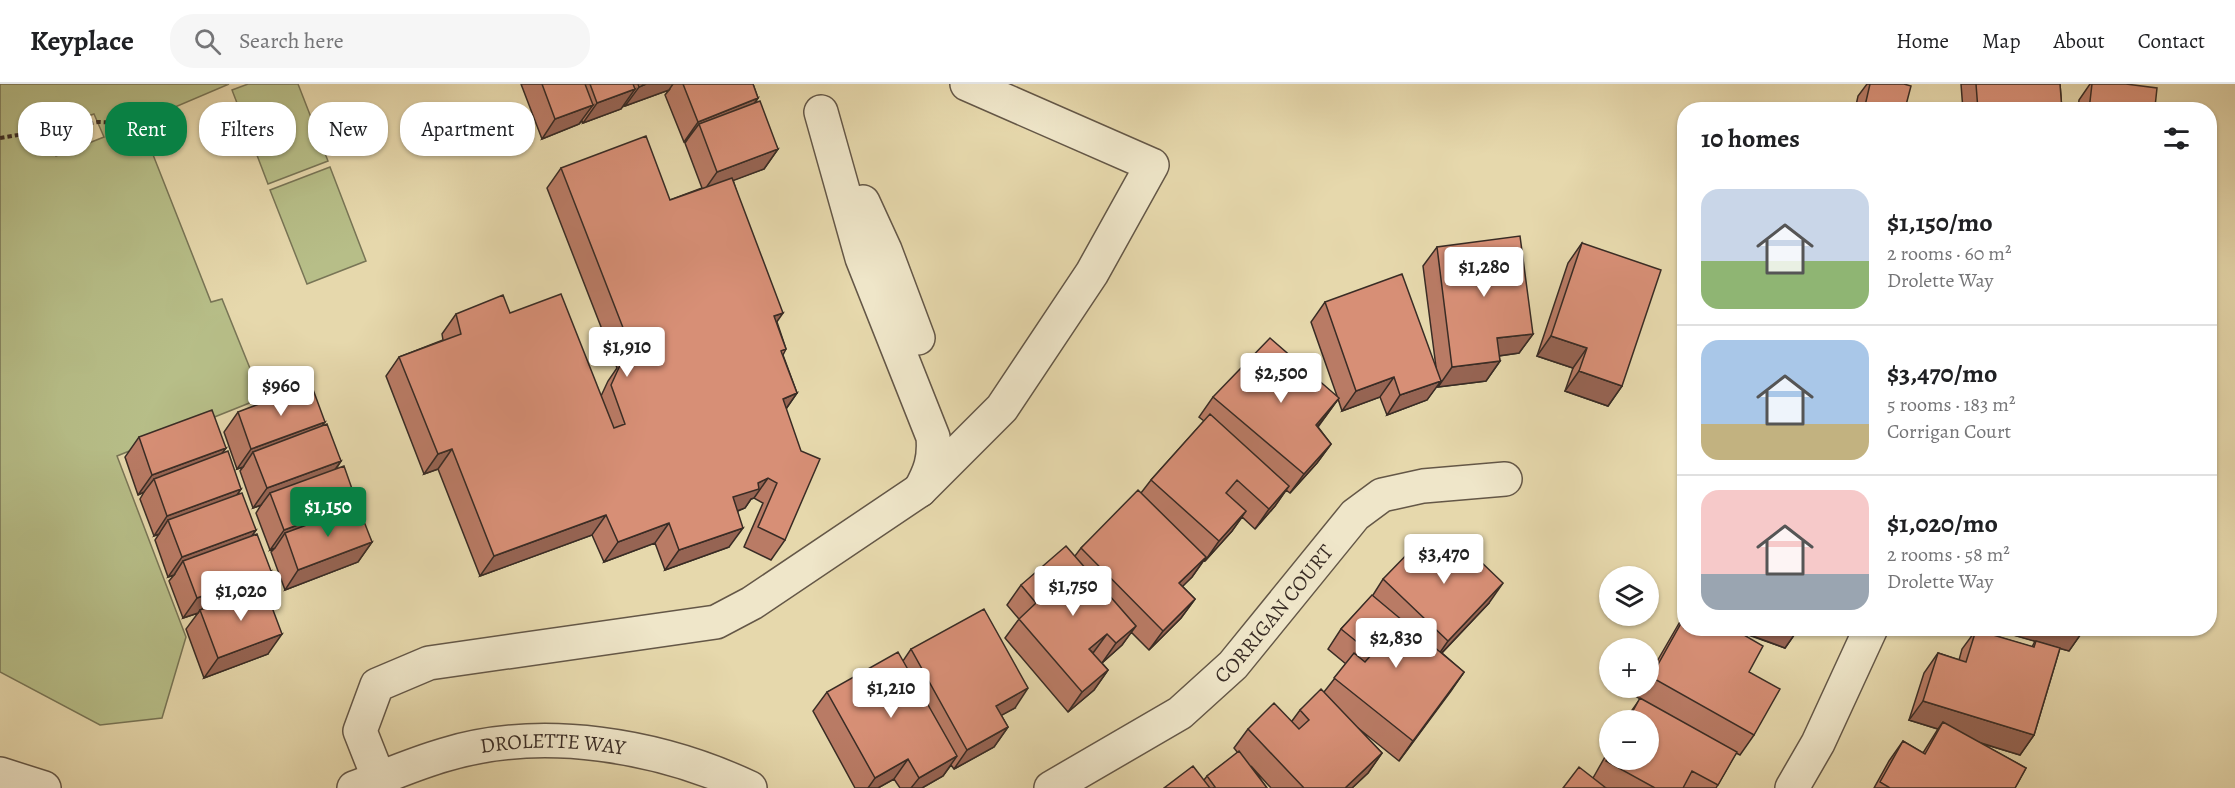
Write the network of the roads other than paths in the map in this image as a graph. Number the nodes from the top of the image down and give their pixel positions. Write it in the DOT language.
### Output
graph roads {
  1 [pos="967,84"];
  2 [pos="821,98"];
  3 [pos="960,450"];
  4 [pos="1505,479"];
  5 [pos="920,490"];
  6 [pos="1866,636"];
  7 [pos="0,774"];
  8 [pos="366,783"];
  9 [pos="44,788"];
  10 [pos="750,788"];
  11 [pos="1051,788"];
  12 [pos="1792,788"];
  1 -- 3 [label="street"];
  2 -- 3 [label="street"];
  2 -- 5 [label="street"];
  3 -- 5 [label="street"];
  4 -- 11 [label="street, CORRIGAN COURT"];
  5 -- 8 [label="street"];
  6 -- 12 [label="street"];
  7 -- 9 [label="street"];
  8 -- 10 [label="street, DROLETTE WAY"];
}
